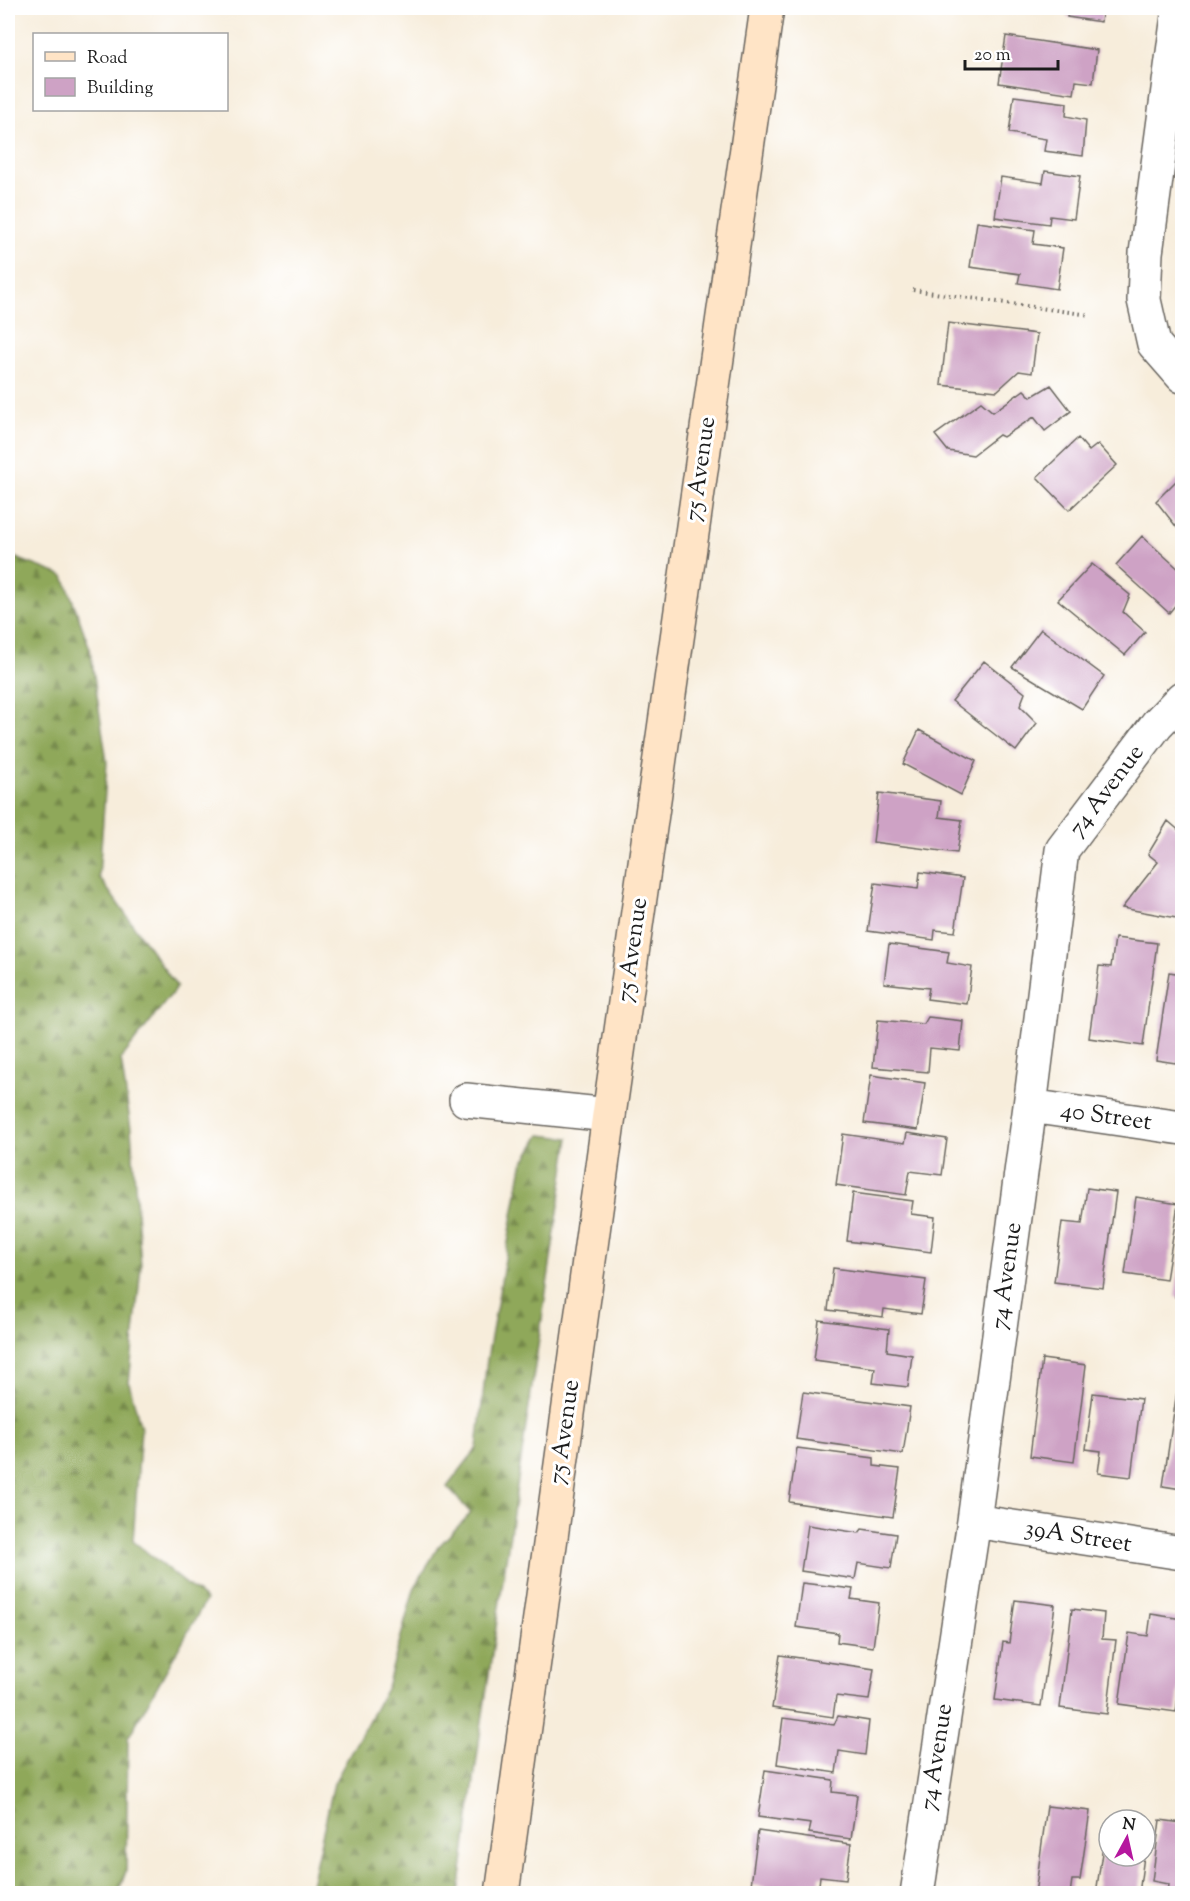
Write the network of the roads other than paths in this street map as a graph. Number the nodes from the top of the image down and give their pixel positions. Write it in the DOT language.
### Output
graph roads {
  1 [pos="767,8"];
  2 [pos="1179,8"];
  3 [pos="1182,376"];
  4 [pos="1182,698"];
  5 [pos="465,1100"];
  6 [pos="1030,1106"];
  7 [pos="609,1115"];
  8 [pos="1182,1128"];
  9 [pos="974,1521"];
  10 [pos="1182,1552"];
  11 [pos="502,1893"];
  12 [pos="917,1893"];
  1 -- 7 [label="main road, 75 Avenue"];
  2 -- 3 [label="street"];
  4 -- 6 [label="street, 74 Avenue"];
  5 -- 7 [label="street"];
  6 -- 8 [label="street, 40 Street"];
  6 -- 9 [label="street, 74 Avenue"];
  7 -- 11 [label="main road, 75 Avenue"];
  9 -- 10 [label="street, 39A Street"];
  9 -- 12 [label="street, 74 Avenue"];
}
